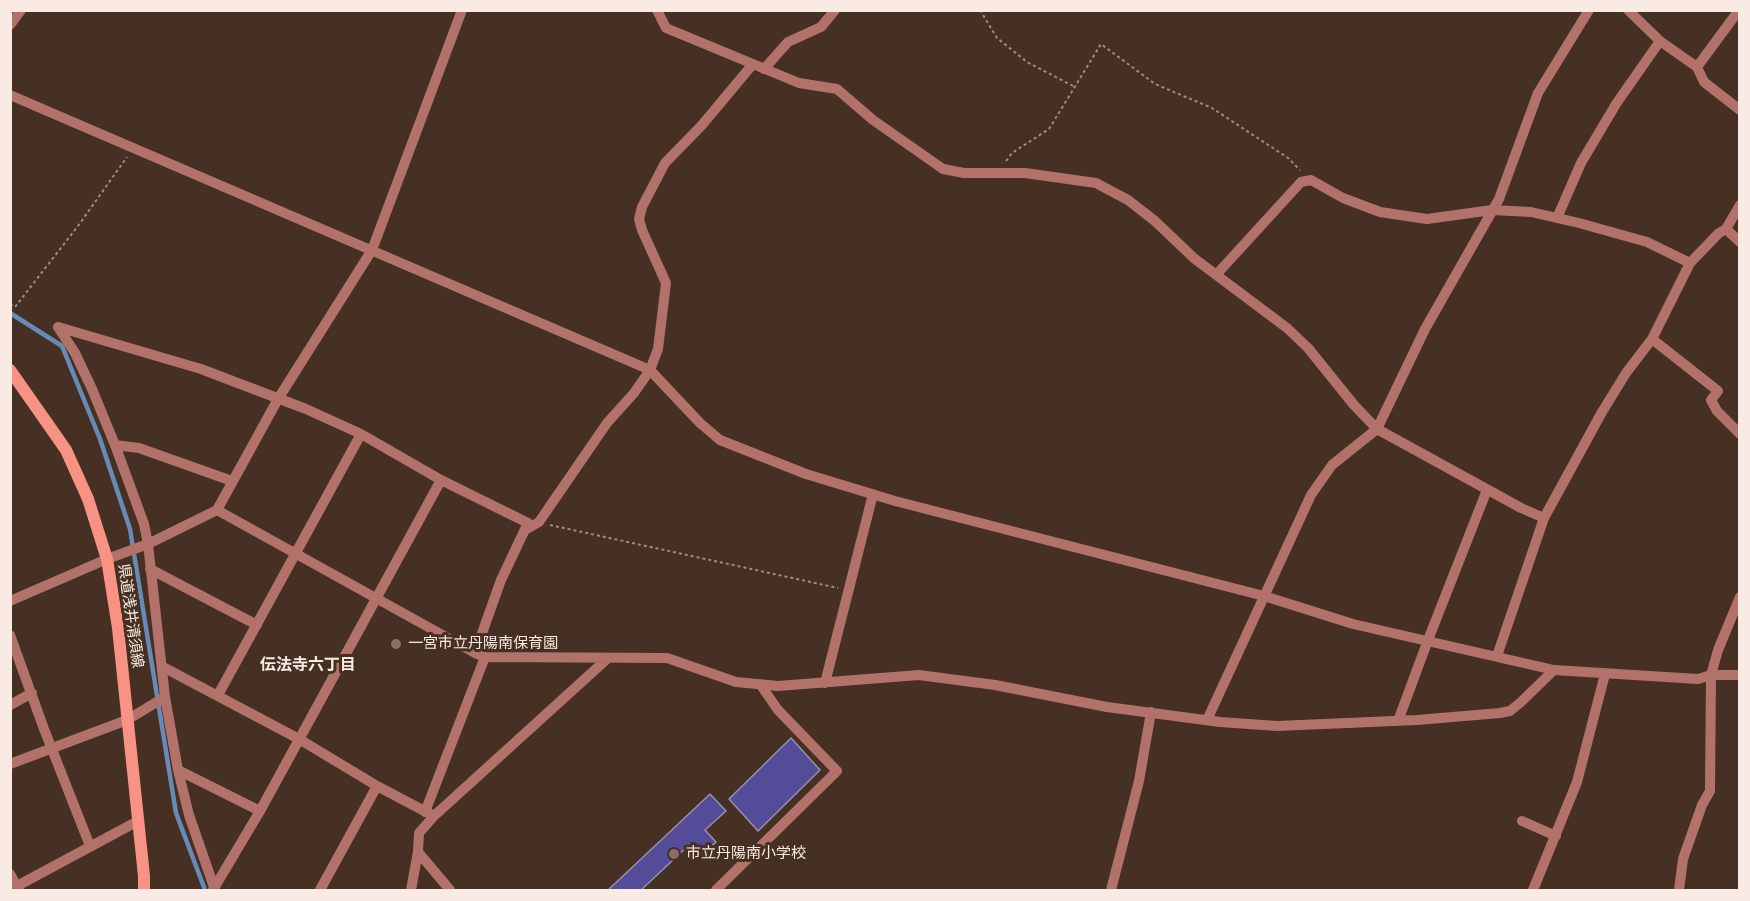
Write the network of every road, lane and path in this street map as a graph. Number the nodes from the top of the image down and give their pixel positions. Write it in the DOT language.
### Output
graph roads {
  1 [pos="21,10"];
  2 [pos="462,10"];
  3 [pos="657,10"];
  4 [pos="835,10"];
  5 [pos="980,10"];
  6 [pos="1589,10"];
  7 [pos="1628,10"];
  8 [pos="1739,10"];
  9 [pos="10,25"];
  10 [pos="1660,41"];
  11 [pos="753,64"];
  12 [pos="1697,67"];
  13 [pos="764,69"];
  14 [pos="1075,87"];
  15 [pos="10,95"];
  16 [pos="1740,110"];
  17 [pos="134,147"];
  18 [pos="998,173"];
  19 [pos="1311,180"];
  20 [pos="1740,205"];
  21 [pos="1492,210"];
  22 [pos="1557,218"];
  23 [pos="1726,229"];
  24 [pos="1740,242"];
  25 [pos="372,250"];
  26 [pos="1690,262"];
  27 [pos="1216,274"];
  28 [pos="10,304"];
  29 [pos="1652,339"];
  30 [pos="10,370"];
  31 [pos="650,370"];
  32 [pos="278,399"];
  33 [pos="1377,429"];
  34 [pos="362,434"];
  35 [pos="1740,434"];
  36 [pos="115,445"];
  37 [pos="441,480"];
  38 [pos="232,481"];
  39 [pos="1487,490"];
  40 [pos="873,494"];
  41 [pos="217,510"];
  42 [pos="1544,518"];
  43 [pos="539,522"];
  44 [pos="524,531"];
  45 [pos="145,545"];
  46 [pos="296,553"];
  47 [pos="107,559"];
  48 [pos="150,569"];
  49 [pos="849,591"];
  50 [pos="1264,596"];
  51 [pos="1740,597"];
  52 [pos="377,599"];
  53 [pos="10,601"];
  54 [pos="257,625"];
  55 [pos="10,635"];
  56 [pos="1428,640"];
  57 [pos="480,655"];
  58 [pos="1497,656"];
  59 [pos="608,658"];
  60 [pos="163,667"];
  61 [pos="1554,670"];
  62 [pos="1605,674"];
  63 [pos="1711,675"];
  64 [pos="1740,675"];
  65 [pos="825,683"];
  66 [pos="760,684"];
  67 [pos="32,693"];
  68 [pos="218,695"];
  69 [pos="164,698"];
  70 [pos="10,705"];
  71 [pos="1151,712"];
  72 [pos="127,720"];
  73 [pos="1207,720"];
  74 [pos="1398,721"];
  75 [pos="299,739"];
  76 [pos="51,749"];
  77 [pos="10,764"];
  78 [pos="178,770"];
  79 [pos="377,786"];
  80 [pos="260,811"];
  81 [pos="429,814"];
  82 [pos="138,821"];
  83 [pos="1521,821"];
  84 [pos="1556,836"];
  85 [pos="90,846"];
  86 [pos="418,852"];
  87 [pos="10,874"];
  88 [pos="18,888"];
  89 [pos="214,890"];
  90 [pos="144,891"];
  91 [pos="320,891"];
  92 [pos="411,891"];
  93 [pos="450,891"];
  94 [pos="716,891"];
  95 [pos="1111,891"];
  96 [pos="1533,891"];
  97 [pos="1679,891"];
  1 -- 9 [label="street"];
  2 -- 25 [label="street"];
  3 -- 11 [label="street"];
  4 -- 13 [label="street"];
  5 -- 14 [label="path"];
  6 -- 21 [label="street"];
  7 -- 10 [label="street"];
  8 -- 12 [label="street"];
  10 -- 12 [label="street"];
  10 -- 22 [label="street"];
  11 -- 13 [label="street"];
  11 -- 31 [label="street"];
  12 -- 16 [label="street"];
  13 -- 18 [label="street"];
  14 -- 18 [label="path"];
  14 -- 19 [label="path"];
  15 -- 17 [label="street"];
  17 -- 25 [label="street"];
  17 -- 28 [label="path"];
  18 -- 27 [label="street"];
  19 -- 21 [label="street"];
  19 -- 27 [label="street"];
  20 -- 23 [label="street"];
  21 -- 22 [label="street"];
  21 -- 33 [label="street"];
  22 -- 26 [label="street"];
  23 -- 24 [label="street"];
  23 -- 26 [label="street"];
  25 -- 31 [label="street"];
  25 -- 32 [label="street"];
  26 -- 29 [label="street"];
  27 -- 33 [label="street"];
  29 -- 35 [label="street"];
  29 -- 42 [label="street"];
  30 -- 47 [label="main road, 県道浅井清須線"];
  31 -- 40 [label="street"];
  31 -- 43 [label="street"];
  32 -- 34 [label="street"];
  32 -- 36 [label="street"];
  32 -- 38 [label="street"];
  33 -- 39 [label="street"];
  33 -- 50 [label="street"];
  34 -- 37 [label="street"];
  34 -- 46 [label="street"];
  36 -- 38 [label="street"];
  36 -- 45 [label="street"];
  37 -- 44 [label="street"];
  37 -- 52 [label="street"];
  38 -- 41 [label="street"];
  39 -- 42 [label="street"];
  39 -- 56 [label="street"];
  40 -- 49 [label="street"];
  40 -- 50 [label="street"];
  41 -- 45 [label="street"];
  41 -- 46 [label="street"];
  42 -- 58 [label="street"];
  43 -- 44 [label="street"];
  43 -- 49 [label="path"];
  44 -- 57 [label="street"];
  45 -- 47 [label="street"];
  45 -- 48 [label="street"];
  46 -- 52 [label="street"];
  46 -- 54 [label="street"];
  47 -- 53 [label="street"];
  47 -- 72 [label="main road, 県道浅井清須線"];
  48 -- 54 [label="street"];
  48 -- 60 [label="street"];
  49 -- 65 [label="street"];
  50 -- 56 [label="street"];
  50 -- 73 [label="street"];
  51 -- 63 [label="street"];
  52 -- 57 [label="street"];
  52 -- 75 [label="street"];
  54 -- 68 [label="street"];
  55 -- 67 [label="street"];
  56 -- 58 [label="street"];
  56 -- 74 [label="street"];
  57 -- 59 [label="street"];
  57 -- 81 [label="street"];
  58 -- 61 [label="street"];
  59 -- 66 [label="street"];
  59 -- 81 [label="street"];
  60 -- 68 [label="street"];
  60 -- 69 [label="street"];
  61 -- 62 [label="street"];
  61 -- 74 [label="street"];
  62 -- 63 [label="street"];
  62 -- 84 [label="street"];
  63 -- 64 [label="street"];
  63 -- 97 [label="street"];
  65 -- 66 [label="street"];
  65 -- 71 [label="street"];
  66 -- 94 [label="street"];
  67 -- 70 [label="street"];
  67 -- 76 [label="street"];
  68 -- 75 [label="street"];
  69 -- 72 [label="street"];
  69 -- 78 [label="street"];
  71 -- 73 [label="street"];
  71 -- 95 [label="street"];
  72 -- 76 [label="street"];
  72 -- 82 [label="main road, 県道浅井清須線"];
  73 -- 74 [label="street"];
  75 -- 79 [label="street"];
  75 -- 80 [label="street"];
  76 -- 77 [label="street"];
  76 -- 85 [label="street"];
  78 -- 80 [label="street"];
  78 -- 89 [label="street"];
  79 -- 81 [label="street"];
  79 -- 91 [label="street"];
  80 -- 89 [label="street"];
  81 -- 86 [label="street"];
  82 -- 85 [label="street"];
  82 -- 90 [label="main road, 県道浅井清須線"];
  83 -- 84 [label="street"];
  84 -- 96 [label="street"];
  85 -- 88 [label="street"];
  86 -- 92 [label="street"];
  86 -- 93 [label="street"];
  87 -- 88 [label="street"];
}
